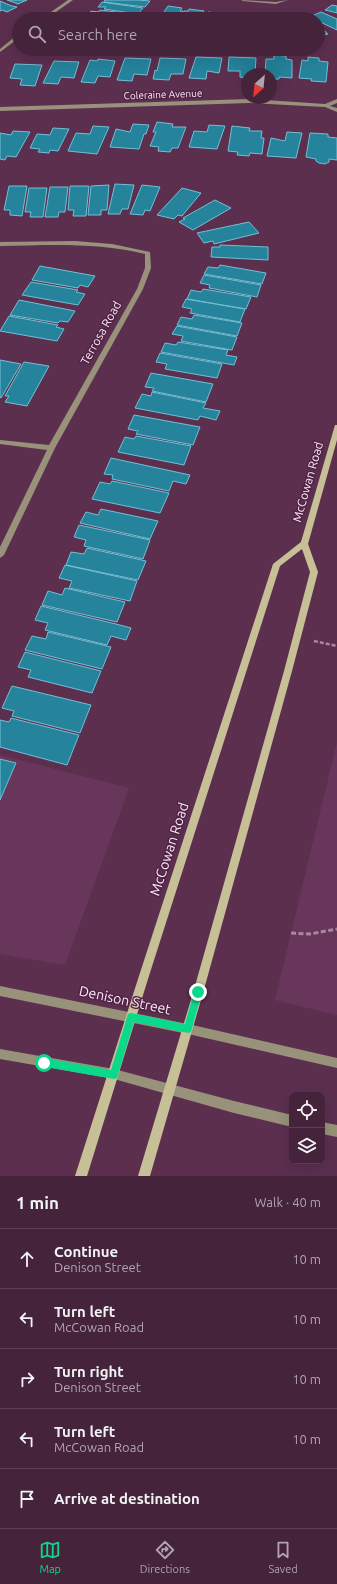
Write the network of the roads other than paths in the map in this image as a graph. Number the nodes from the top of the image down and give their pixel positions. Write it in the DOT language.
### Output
graph roads {
  1 [pos="71,0"];
  2 [pos="243,0"];
  3 [pos="286,0"];
  4 [pos="53,12"];
  5 [pos="12,42"];
  6 [pos="0,51"];
  7 [pos="337,101"];
  8 [pos="326,106"];
  9 [pos="0,109"];
  10 [pos="337,110"];
  11 [pos="0,244"];
  12 [pos="337,427"];
  13 [pos="0,442"];
  14 [pos="51,448"];
  15 [pos="304,544"];
  16 [pos="0,555"];
  17 [pos="0,991"];
  18 [pos="131,1017"];
  19 [pos="188,1029"];
  20 [pos="0,1054"];
  21 [pos="337,1063"];
  22 [pos="114,1074"];
  23 [pos="171,1090"];
  24 [pos="289,1120"];
  25 [pos="325,1129"];
  26 [pos="337,1131"];
  27 [pos="81,1176"];
  28 [pos="144,1176"];
  1 -- 4 [label="street"];
  2 -- 3 [label="street"];
  5 -- 6 [label="street"];
  7 -- 8 [label="street, Coleraine Avenue"];
  8 -- 9 [label="street, Coleraine Avenue"];
  8 -- 10 [label="street, Coleraine Avenue"];
  11 -- 14 [label="street, Terrosa Road"];
  12 -- 15 [label="main road, McCowan Road"];
  13 -- 14 [label="street"];
  14 -- 16 [label="street, Terrosa Road"];
  15 -- 18 [label="main road, McCowan Road"];
  15 -- 19 [label="main road"];
  17 -- 18 [label="street, Denison Street"];
  18 -- 19 [label="street, Denison Street"];
  18 -- 22 [label="main road, McCowan Road"];
  19 -- 21 [label="street, Denison Street"];
  19 -- 23 [label="main road"];
  20 -- 22 [label="street"];
  22 -- 23 [label="street"];
  22 -- 27 [label="main road, McCowan Road"];
  23 -- 24 [label="street"];
  23 -- 28 [label="main road"];
  25 -- 26 [label="street"];
}
